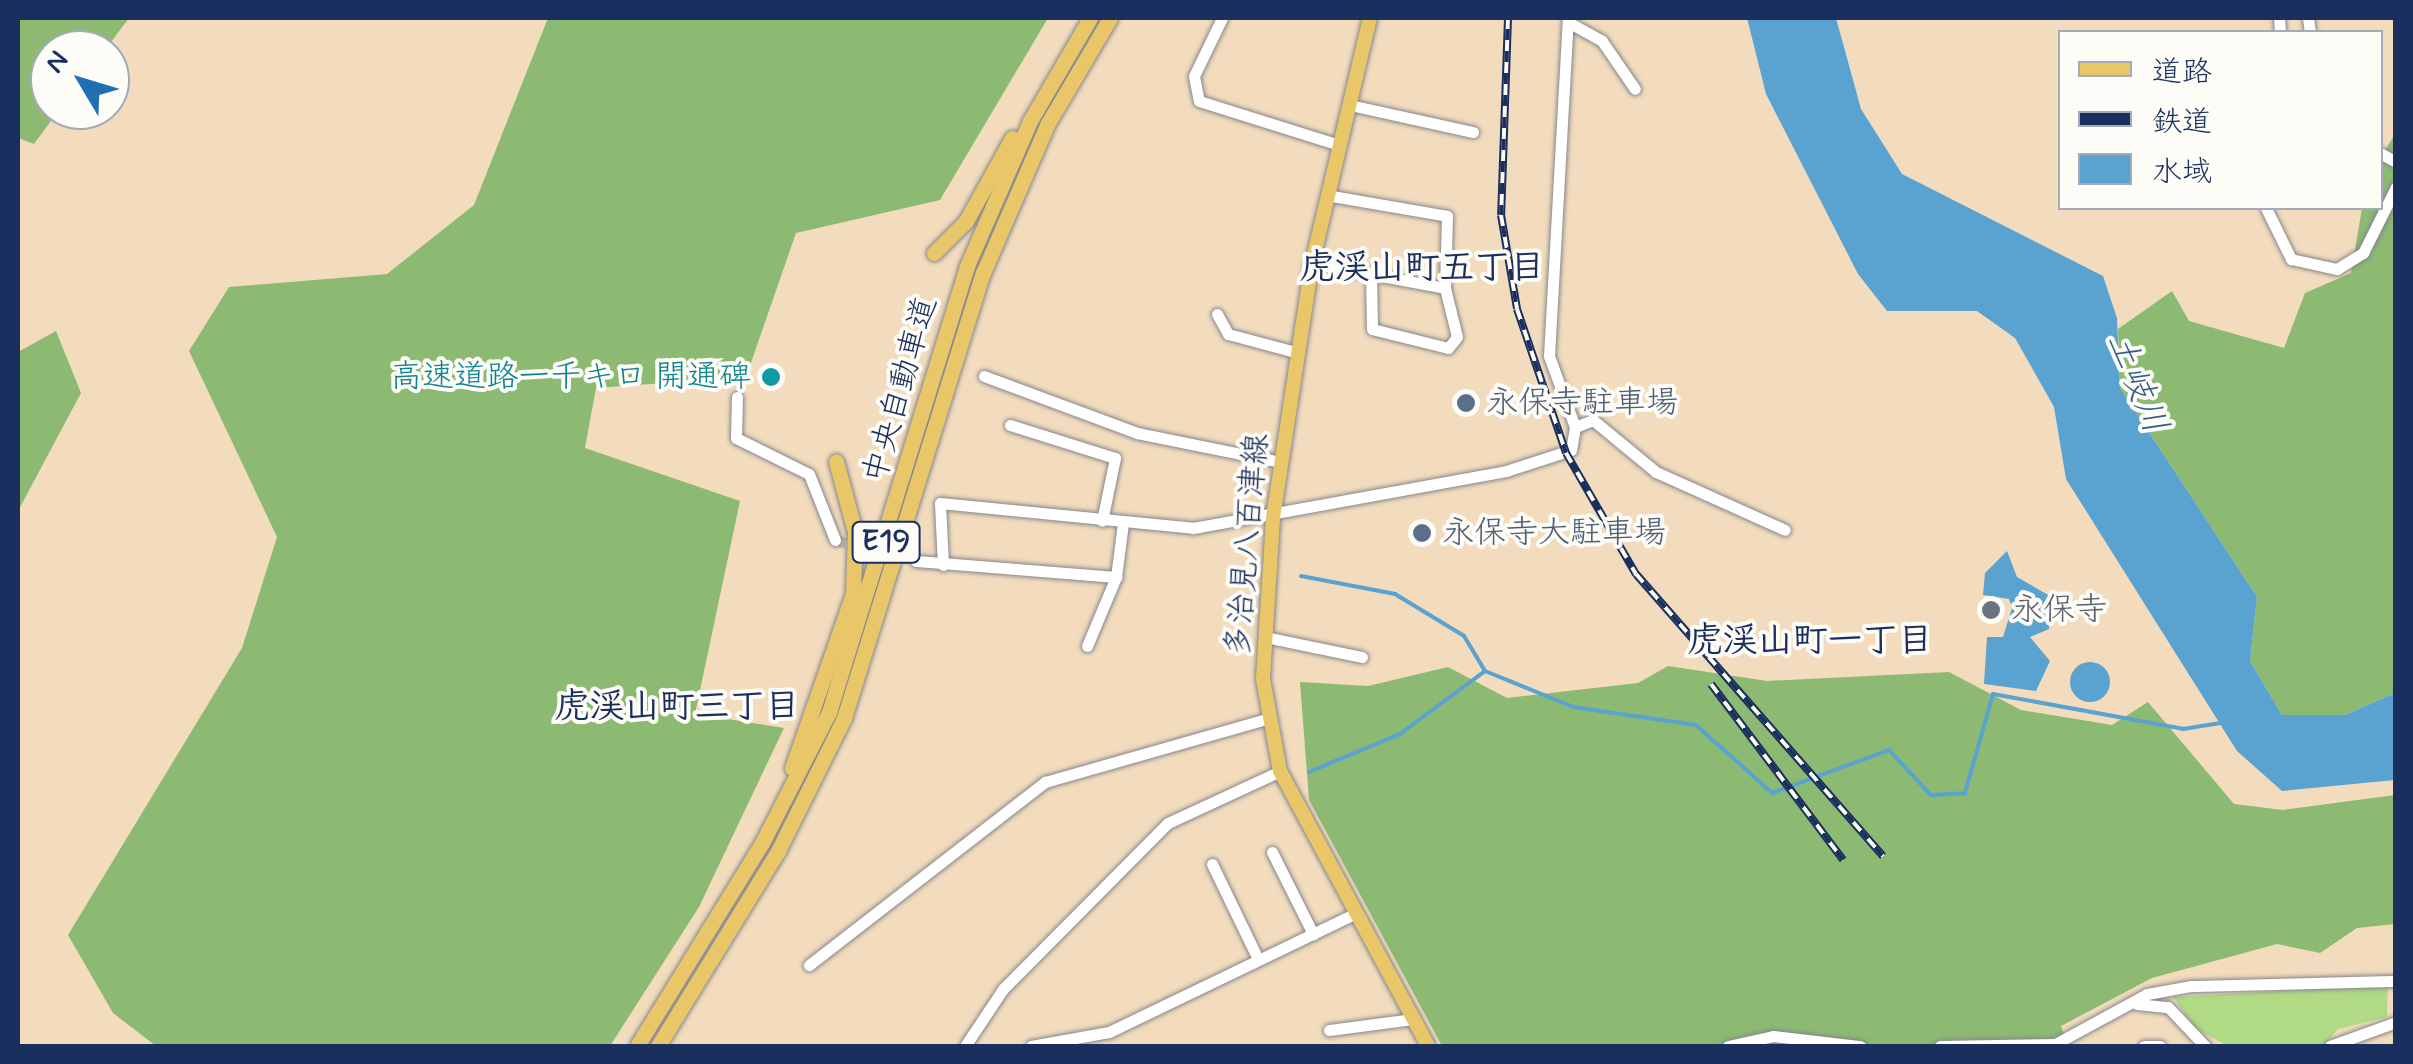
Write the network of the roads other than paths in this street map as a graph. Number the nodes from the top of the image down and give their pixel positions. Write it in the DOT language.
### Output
graph roads {
  1 [pos="1090,18"];
  2 [pos="1110,18"];
  3 [pos="1222,18"];
  4 [pos="1370,18"];
  5 [pos="1568,20"];
  6 [pos="1635,89"];
  7 [pos="1350,105"];
  8 [pos="1473,132"];
  9 [pos="1339,144"];
  10 [pos="2396,186"];
  11 [pos="1326,195"];
  12 [pos="2267,210"];
  13 [pos="934,253"];
  14 [pos="1312,264"];
  15 [pos="1371,274"];
  16 [pos="1444,288"];
  17 [pos="1217,314"];
  18 [pos="1299,353"];
  19 [pos="984,376"];
  20 [pos="737,396"];
  21 [pos="1010,424"];
  22 [pos="1575,428"];
  23 [pos="836,462"];
  24 [pos="1281,462"];
  25 [pos="1274,519"];
  26 [pos="1102,521"];
  27 [pos="1123,523"];
  28 [pos="1785,530"];
  29 [pos="835,540"];
  30 [pos="916,561"];
  31 [pos="943,565"];
  32 [pos="1116,577"];
  33 [pos="1265,638"];
  34 [pos="1087,646"];
  35 [pos="1362,656"];
  36 [pos="1266,719"];
  37 [pos="1280,772"];
  38 [pos="1272,852"];
  39 [pos="1212,864"];
  40 [pos="721,911"];
  41 [pos="1354,914"];
  42 [pos="1312,934"];
  43 [pos="1258,958"];
  44 [pos="809,965"];
  45 [pos="2396,981"];
  46 [pos="2173,988"];
  47 [pos="2128,1006"];
  48 [pos="2168,1007"];
  49 [pos="1413,1019"];
  50 [pos="2396,1022"];
  51 [pos="1329,1030"];
  52 [pos="637,1046"];
  53 [pos="658,1046"];
  54 [pos="965,1046"];
  55 [pos="1030,1046"];
  56 [pos="1428,1046"];
  57 [pos="1728,1046"];
  58 [pos="1860,1046"];
  59 [pos="1940,1046"];
  60 [pos="2144,1046"];
  61 [pos="2160,1046"];
  62 [pos="2205,1046"];
  63 [pos="2330,1046"];
  1 -- 13 [label="highway"];
  1 -- 40 [label="highway, 中央自動車道 / E19"];
  2 -- 53 [label="highway, 中央自動車道 / E19"];
  3 -- 9 [label="street"];
  4 -- 7 [label="main road, 多治見八百津線"];
  5 -- 6 [label="street"];
  5 -- 22 [label="street"];
  7 -- 8 [label="street"];
  7 -- 9 [label="main road, 多治見八百津線"];
  9 -- 11 [label="main road, 多治見八百津線"];
  10 -- 12 [label="street"];
  11 -- 14 [label="main road, 多治見八百津線"];
  11 -- 16 [label="street"];
  14 -- 15 [label="street"];
  14 -- 18 [label="main road, 多治見八百津線"];
  15 -- 16 [label="street"];
  15 -- 16 [label="street"];
  17 -- 18 [label="street"];
  18 -- 24 [label="main road, 多治見八百津線"];
  19 -- 24 [label="street"];
  20 -- 29 [label="street"];
  21 -- 26 [label="street"];
  22 -- 25 [label="street"];
  22 -- 28 [label="street"];
  23 -- 40 [label="highway"];
  24 -- 25 [label="main road, 多治見八百津線"];
  25 -- 27 [label="street"];
  25 -- 33 [label="main road, 多治見八百津線"];
  26 -- 27 [label="street"];
  26 -- 31 [label="street"];
  27 -- 32 [label="street"];
  30 -- 31 [label="street"];
  31 -- 32 [label="street"];
  32 -- 34 [label="street"];
  33 -- 35 [label="street"];
  33 -- 36 [label="main road, 多治見八百津線"];
  36 -- 37 [label="main road, 多治見八百津線"];
  36 -- 44 [label="street"];
  37 -- 41 [label="main road, 多治見八百津線"];
  37 -- 54 [label="street"];
  38 -- 42 [label="street"];
  39 -- 43 [label="street"];
  40 -- 52 [label="highway, 中央自動車道 / E19"];
  41 -- 42 [label="street"];
  41 -- 49 [label="main road, 多治見八百津線"];
  42 -- 43 [label="street"];
  43 -- 55 [label="street"];
  45 -- 46 [label="street"];
  46 -- 47 [label="street"];
  46 -- 48 [label="street"];
  47 -- 48 [label="street"];
  47 -- 59 [label="street"];
  48 -- 62 [label="street"];
  49 -- 51 [label="street"];
  49 -- 56 [label="main road, 多治見八百津線"];
  50 -- 63 [label="street"];
  57 -- 58 [label="street"];
  60 -- 61 [label="street"];
}
